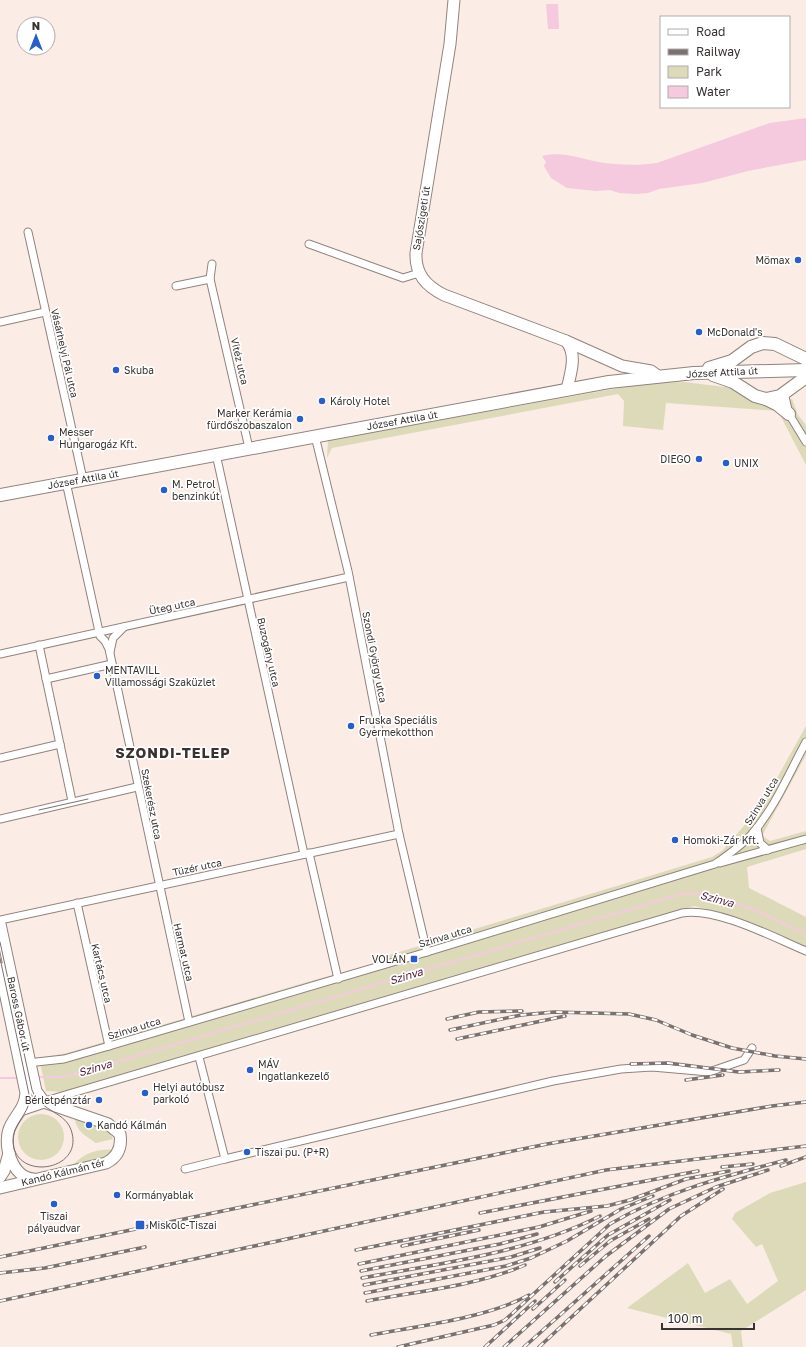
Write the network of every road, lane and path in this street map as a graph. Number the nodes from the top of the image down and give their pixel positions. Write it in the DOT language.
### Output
graph roads {
  1 [pos="454,0"];
  2 [pos="28,232"];
  3 [pos="309,244"];
  4 [pos="212,264"];
  5 [pos="419,273"];
  6 [pos="210,279"];
  7 [pos="176,286"];
  8 [pos="45,312"];
  9 [pos="0,322"];
  10 [pos="566,341"];
  11 [pos="786,350"];
  12 [pos="594,354"];
  13 [pos="741,356"];
  14 [pos="806,359"];
  15 [pos="573,361"];
  16 [pos="800,370"];
  17 [pos="739,371"];
  18 [pos="700,373"];
  19 [pos="658,376"];
  20 [pos="806,377"];
  21 [pos="744,389"];
  22 [pos="567,390"];
  23 [pos="786,391"];
  24 [pos="766,398"];
  25 [pos="789,414"];
  26 [pos="315,436"];
  27 [pos="806,442"];
  28 [pos="249,448"];
  29 [pos="216,454"];
  30 [pos="83,479"];
  31 [pos="66,482"];
  32 [pos="1,492"];
  33 [pos="349,577"];
  34 [pos="247,599"];
  35 [pos="130,625"];
  36 [pos="99,632"];
  37 [pos="39,645"];
  38 [pos="0,654"];
  39 [pos="111,660"];
  40 [pos="46,679"];
  41 [pos="806,742"];
  42 [pos="60,744"];
  43 [pos="0,758"];
  44 [pos="137,787"];
  45 [pos="72,801"];
  46 [pos="0,819"];
  47 [pos="756,828"];
  48 [pos="399,834"];
  49 [pos="806,839"];
  50 [pos="768,850"];
  51 [pos="307,853"];
  52 [pos="715,864"];
  53 [pos="159,885"];
  54 [pos="76,904"];
  55 [pos="0,920"];
  56 [pos="0,924"];
  57 [pos="806,951"];
  58 [pos="426,952"];
  59 [pos="0,968"];
  60 [pos="338,979"];
  61 [pos="189,1022"];
  62 [pos="109,1046"];
  63 [pos="752,1048"];
  64 [pos="199,1056"];
  65 [pos="25,1063"];
  66 [pos="32,1092"];
  67 [pos="44,1102"];
  68 [pos="23,1109"];
  69 [pos="5,1153"];
  70 [pos="226,1159"];
  71 [pos="185,1169"];
  72 [pos="0,1177"];
  73 [pos="37,1179"];
  74 [pos="0,1188"];
  1 -- 5 [label="street, Sajószigeti út"];
  2 -- 8 [label="street, Vásárhelyi Pál utca"];
  3 -- 5 [label="street"];
  4 -- 6 [label="street, Vitéz utca"];
  5 -- 10 [label="street"];
  6 -- 7 [label="street"];
  6 -- 28 [label="street, Vitéz utca"];
  8 -- 9 [label="street"];
  8 -- 30 [label="street, Vásárhelyi Pál utca"];
  10 -- 12 [label="street"];
  10 -- 15 [label="street"];
  11 -- 13 [label="main road"];
  11 -- 14 [label="main road"];
  11 -- 16 [label="main road"];
  12 -- 15 [label="street"];
  12 -- 19 [label="street"];
  13 -- 17 [label="main road"];
  13 -- 18 [label="main road"];
  15 -- 22 [label="street"];
  16 -- 17 [label="main road, József Attila út"];
  16 -- 23 [label="main road"];
  17 -- 18 [label="main road, József Attila út"];
  17 -- 21 [label="main road"];
  18 -- 19 [label="main road, József Attila út"];
  18 -- 21 [label="main road"];
  19 -- 22 [label="main road, József Attila út"];
  20 -- 23 [label="main road"];
  21 -- 24 [label="main road"];
  22 -- 26 [label="main road, József Attila út"];
  23 -- 24 [label="main road"];
  23 -- 25 [label="street"];
  24 -- 25 [label="main road"];
  25 -- 27 [label="street"];
  26 -- 28 [label="main road, József Attila út"];
  26 -- 33 [label="street, Szondi György utca"];
  28 -- 29 [label="main road, József Attila út"];
  29 -- 30 [label="main road, József Attila út"];
  29 -- 34 [label="street, Buzogány utca"];
  30 -- 31 [label="main road, József Attila út"];
  31 -- 32 [label="main road, József Attila út"];
  31 -- 36 [label="street, Szekerész utca"];
  33 -- 34 [label="street, Üteg utca"];
  33 -- 48 [label="street, Szondi György utca"];
  34 -- 35 [label="street, Üteg utca"];
  34 -- 51 [label="street, Buzogány utca"];
  35 -- 36 [label="street, Üteg utca"];
  35 -- 39 [label="street, Szekerész utca"];
  36 -- 37 [label="street, Üteg utca"];
  36 -- 39 [label="street, Szekerész utca"];
  37 -- 38 [label="street, Üteg utca"];
  37 -- 40 [label="street"];
  39 -- 40 [label="street"];
  39 -- 44 [label="street, Szekerész utca"];
  40 -- 42 [label="street"];
  41 -- 47 [label="street, Szinva utca"];
  42 -- 43 [label="street"];
  42 -- 45 [label="street"];
  44 -- 45 [label="street"];
  44 -- 53 [label="street, Szekerész utca"];
  45 -- 46 [label="street"];
  47 -- 50 [label="street"];
  47 -- 52 [label="street, Szinva utca"];
  48 -- 51 [label="street, Tüzér utca"];
  48 -- 58 [label="street, Szondi György utca"];
  49 -- 50 [label="street"];
  50 -- 52 [label="street"];
  51 -- 53 [label="street, Tüzér utca"];
  51 -- 60 [label="street, Buzogány utca"];
  52 -- 58 [label="street, Szinva utca"];
  53 -- 54 [label="street, Tüzér utca"];
  53 -- 61 [label="street, Harmat utca"];
  54 -- 55 [label="street, Tüzér utca"];
  54 -- 62 [label="street, Kartács utca"];
  56 -- 65 [label="street, Baross Gábor út"];
  57 -- 64 [label="street"];
  58 -- 60 [label="street, Szinva utca"];
  59 -- 65 [label="street, Baross Gábor út"];
  60 -- 61 [label="street, Szinva utca"];
  61 -- 62 [label="street, Szinva utca"];
  62 -- 65 [label="street, Szinva utca"];
  63 -- 70 [label="street"];
  64 -- 67 [label="street"];
  64 -- 70 [label="street"];
  65 -- 66 [label="street, Baross Gábor út"];
  66 -- 67 [label="street, Baross Gábor út"];
  66 -- 68 [label="street, Baross Gábor út"];
  67 -- 68 [label="street"];
  67 -- 73 [label="street, Kandó Kálmán tér"];
  68 -- 69 [label="street"];
  69 -- 72 [label="street"];
  69 -- 73 [label="street"];
  70 -- 71 [label="street"];
  73 -- 74 [label="street, Kandó Kálmán tér"];
}
